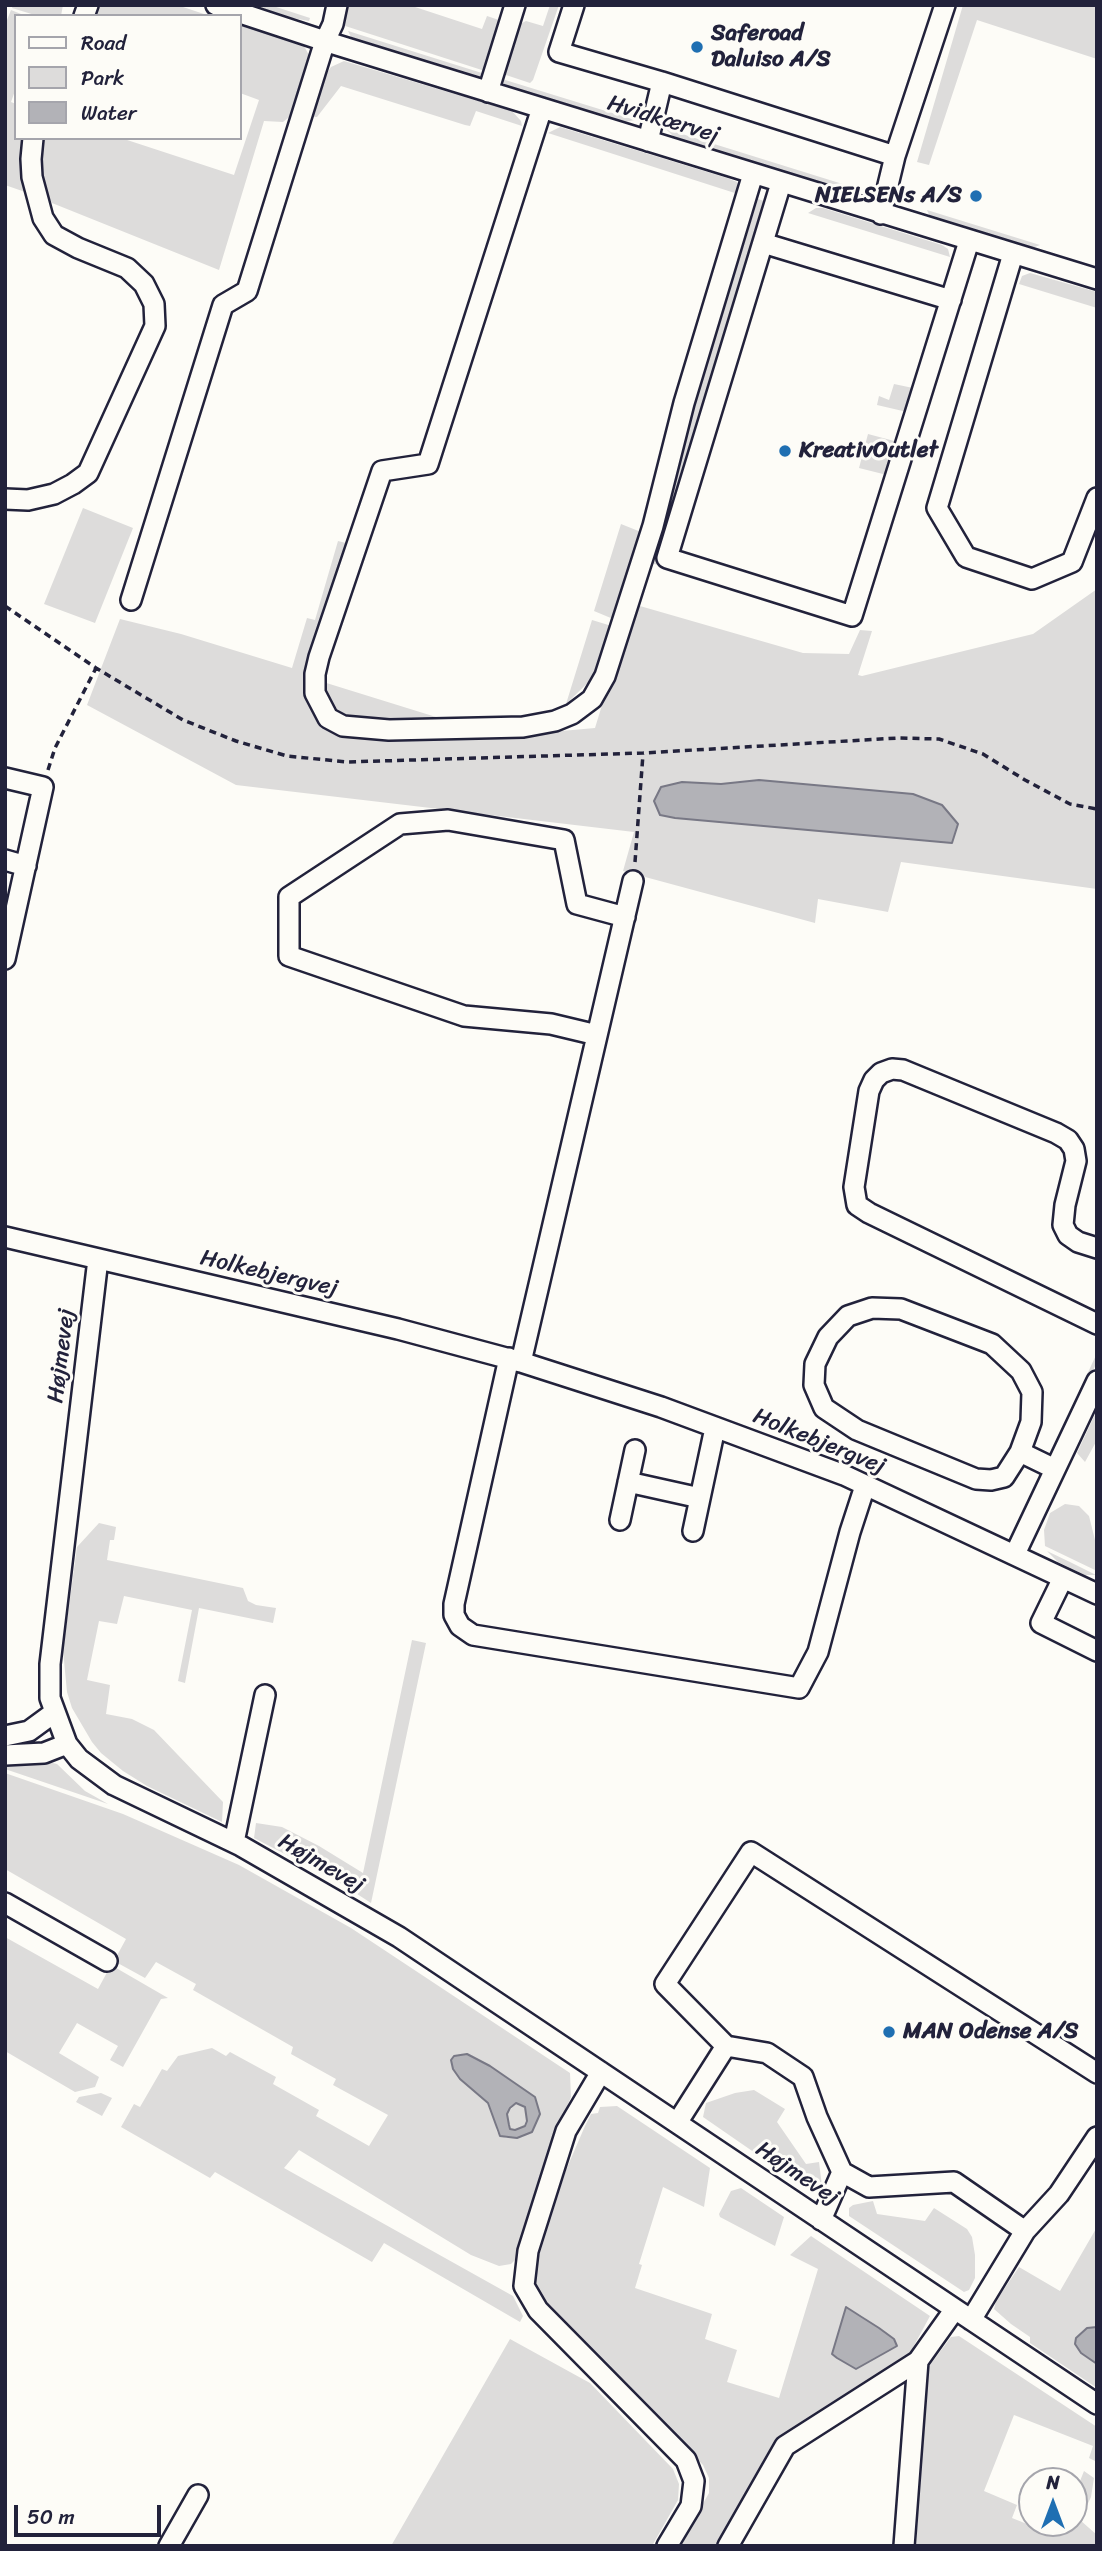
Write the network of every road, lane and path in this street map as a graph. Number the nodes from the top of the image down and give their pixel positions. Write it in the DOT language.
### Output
graph roads {
  1 [pos="216,5"];
  2 [pos="337,5"];
  3 [pos="515,5"];
  4 [pos="574,5"];
  5 [pos="945,5"];
  6 [pos="325,41"];
  7 [pos="662,82"];
  8 [pos="488,92"];
  9 [pos="542,108"];
  10 [pos="33,140"];
  11 [pos="648,141"];
  12 [pos="895,156"];
  13 [pos="753,174"];
  14 [pos="781,183"];
  15 [pos="881,214"];
  16 [pos="969,241"];
  17 [pos="763,243"];
  18 [pos="1013,254"];
  19 [pos="1097,279"];
  20 [pos="951,300"];
  21 [pos="1097,498"];
  22 [pos="5,499"];
  23 [pos="131,600"];
  24 [pos="96,668"];
  25 [pos="643,753"];
  26 [pos="5,778"];
  27 [pos="43,787"];
  28 [pos="5,860"];
  29 [pos="26,866"];
  30 [pos="633,881"];
  31 [pos="625,917"];
  32 [pos="6,950"];
  33 [pos="597,1035"];
  34 [pos="5,1237"];
  35 [pos="1097,1248"];
  36 [pos="98,1259"];
  37 [pos="1097,1324"];
  38 [pos="515,1360"];
  39 [pos="1097,1381"];
  40 [pos="715,1428"];
  41 [pos="635,1450"];
  42 [pos="1020,1452"];
  43 [pos="1055,1469"];
  44 [pos="628,1482"];
  45 [pos="866,1486"];
  46 [pos="700,1498"];
  47 [pos="620,1520"];
  48 [pos="693,1531"];
  49 [pos="1015,1554"];
  50 [pos="1063,1578"];
  51 [pos="1097,1594"];
  52 [pos="1097,1651"];
  53 [pos="265,1695"];
  54 [pos="55,1712"];
  55 [pos="5,1736"];
  56 [pos="67,1744"];
  57 [pos="5,1755"];
  58 [pos="234,1842"];
  59 [pos="5,1903"];
  60 [pos="107,1961"];
  61 [pos="726,2046"];
  62 [pos="601,2072"];
  63 [pos="1097,2073"];
  64 [pos="677,2123"];
  65 [pos="1097,2137"];
  66 [pos="842,2172"];
  67 [pos="821,2220"];
  68 [pos="1025,2231"];
  69 [pos="963,2315"];
  70 [pos="918,2361"];
  71 [pos="1097,2404"];
  72 [pos="198,2495"];
  73 [pos="169,2546"];
  74 [pos="667,2546"];
  75 [pos="728,2546"];
  76 [pos="904,2546"];
  1 -- 6 [label="street, Hvidkærvej"];
  2 -- 6 [label="street"];
  3 -- 8 [label="street"];
  4 -- 7 [label="street"];
  5 -- 12 [label="street"];
  6 -- 8 [label="street, Hvidkærvej"];
  6 -- 23 [label="street"];
  7 -- 11 [label="street"];
  7 -- 12 [label="street"];
  8 -- 9 [label="street, Hvidkærvej"];
  9 -- 11 [label="street, Hvidkærvej"];
  9 -- 13 [label="street"];
  10 -- 22 [label="street"];
  11 -- 13 [label="street, Hvidkærvej"];
  12 -- 15 [label="street"];
  13 -- 14 [label="street, Hvidkærvej"];
  14 -- 15 [label="street, Hvidkærvej"];
  14 -- 17 [label="street"];
  15 -- 16 [label="street, Hvidkærvej"];
  16 -- 18 [label="street, Hvidkærvej"];
  16 -- 20 [label="street"];
  17 -- 20 [label="street"];
  17 -- 20 [label="street"];
  18 -- 19 [label="street, Hvidkærvej"];
  18 -- 21 [label="street"];
  24 -- 27 [label="path"];
  25 -- 30 [label="path"];
  26 -- 27 [label="street"];
  27 -- 29 [label="street"];
  28 -- 29 [label="street"];
  29 -- 32 [label="street"];
  30 -- 31 [label="street"];
  31 -- 33 [label="street"];
  31 -- 33 [label="street"];
  33 -- 38 [label="street"];
  34 -- 36 [label="street, Holkebjergvej"];
  35 -- 37 [label="street"];
  36 -- 38 [label="street, Holkebjergvej"];
  36 -- 54 [label="street, Højmevej"];
  38 -- 40 [label="street, Holkebjergvej"];
  38 -- 45 [label="street"];
  39 -- 43 [label="street"];
  40 -- 45 [label="street, Holkebjergvej"];
  40 -- 46 [label="street"];
  41 -- 44 [label="street"];
  42 -- 42 [label="street"];
  42 -- 43 [label="street"];
  43 -- 49 [label="street"];
  44 -- 46 [label="street"];
  44 -- 47 [label="street"];
  45 -- 49 [label="street, Holkebjergvej"];
  46 -- 48 [label="street"];
  49 -- 50 [label="street, Holkebjergvej"];
  50 -- 51 [label="street, Holkebjergvej"];
  50 -- 52 [label="street"];
  53 -- 58 [label="street"];
  54 -- 55 [label="street"];
  54 -- 56 [label="street, Højmevej"];
  56 -- 57 [label="street"];
  56 -- 58 [label="street, Højmevej"];
  58 -- 62 [label="street, Højmevej"];
  59 -- 60 [label="street"];
  61 -- 63 [label="street"];
  61 -- 64 [label="street"];
  61 -- 66 [label="street"];
  62 -- 64 [label="street, Højmevej"];
  62 -- 74 [label="street"];
  64 -- 67 [label="street, Højmevej"];
  65 -- 68 [label="street"];
  66 -- 67 [label="street"];
  66 -- 68 [label="street"];
  67 -- 69 [label="street, Højmevej"];
  68 -- 69 [label="street"];
  69 -- 70 [label="street"];
  69 -- 71 [label="street, Højmevej"];
  70 -- 75 [label="street"];
  70 -- 76 [label="street"];
  72 -- 73 [label="street"];
}
